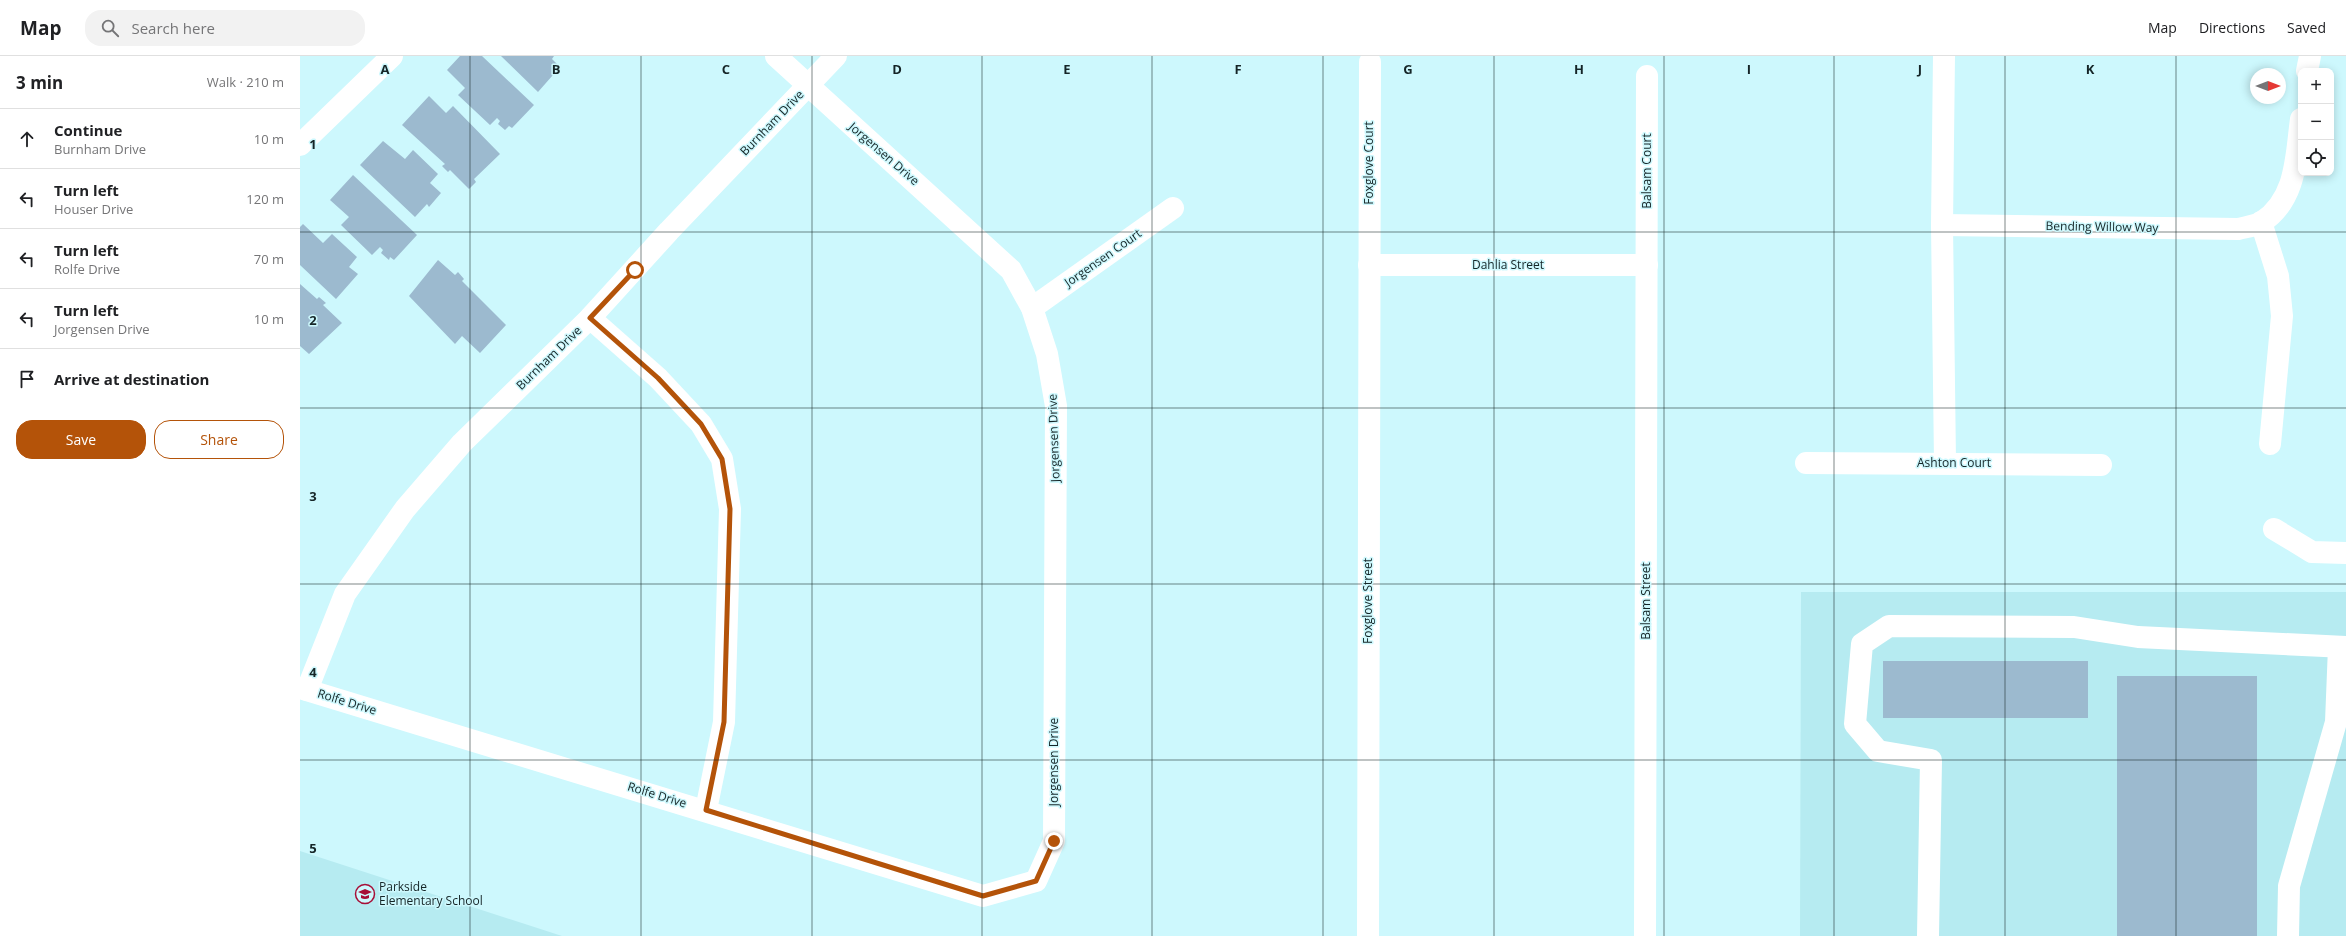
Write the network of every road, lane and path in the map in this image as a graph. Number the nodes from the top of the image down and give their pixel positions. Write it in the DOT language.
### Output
graph roads {
  1 [pos="392,56"];
  2 [pos="776,56"];
  3 [pos="836,56"];
  4 [pos="1944,56"];
  5 [pos="2310,56"];
  6 [pos="1370,62"];
  7 [pos="2308,68"];
  8 [pos="1648,76"];
  9 [pos="808,86"];
  10 [pos="2298,140"];
  11 [pos="300,145"];
  12 [pos="1173,208"];
  13 [pos="2261,222"];
  14 [pos="1942,225"];
  15 [pos="1369,265"];
  16 [pos="1648,265"];
  17 [pos="1032,308"];
  18 [pos="590,318"];
  19 [pos="2270,444"];
  20 [pos="1945,462"];
  21 [pos="1806,463"];
  22 [pos="2101,465"];
  23 [pos="2274,529"];
  24 [pos="2346,553"];
  25 [pos="2343,647"];
  26 [pos="303,689"];
  27 [pos="706,810"];
  28 [pos="1036,881"];
  29 [pos="1368,936"];
  30 [pos="1645,936"];
  31 [pos="1928,936"];
  32 [pos="2288,936"];
  1 -- 11 [label="street"];
  2 -- 9 [label="street, Jorgensen Drive"];
  3 -- 9 [label="street, Burnham Drive"];
  4 -- 14 [label="street"];
  5 -- 7 [label="street"];
  6 -- 15 [label="street, Foxglove Court"];
  8 -- 16 [label="street, Balsam Court"];
  9 -- 17 [label="street, Jorgensen Drive"];
  9 -- 18 [label="street, Burnham Drive"];
  10 -- 13 [label="street, Bending Willow Way"];
  12 -- 17 [label="street, Jorgensen Court"];
  13 -- 14 [label="street, Bending Willow Way"];
  13 -- 19 [label="street"];
  14 -- 20 [label="street"];
  15 -- 16 [label="street, Dahlia Street"];
  15 -- 29 [label="street, Foxglove Street"];
  16 -- 30 [label="street, Balsam Street"];
  17 -- 28 [label="street, Jorgensen Drive"];
  18 -- 26 [label="street, Burnham Drive"];
  18 -- 27 [label="street"];
  20 -- 21 [label="street, Ashton Court"];
  20 -- 22 [label="street, Ashton Court"];
  23 -- 24 [label="street"];
  25 -- 31 [label="street"];
  25 -- 32 [label="street"];
  26 -- 27 [label="street, Rolfe Drive"];
  27 -- 28 [label="street, Rolfe Drive"];
}
